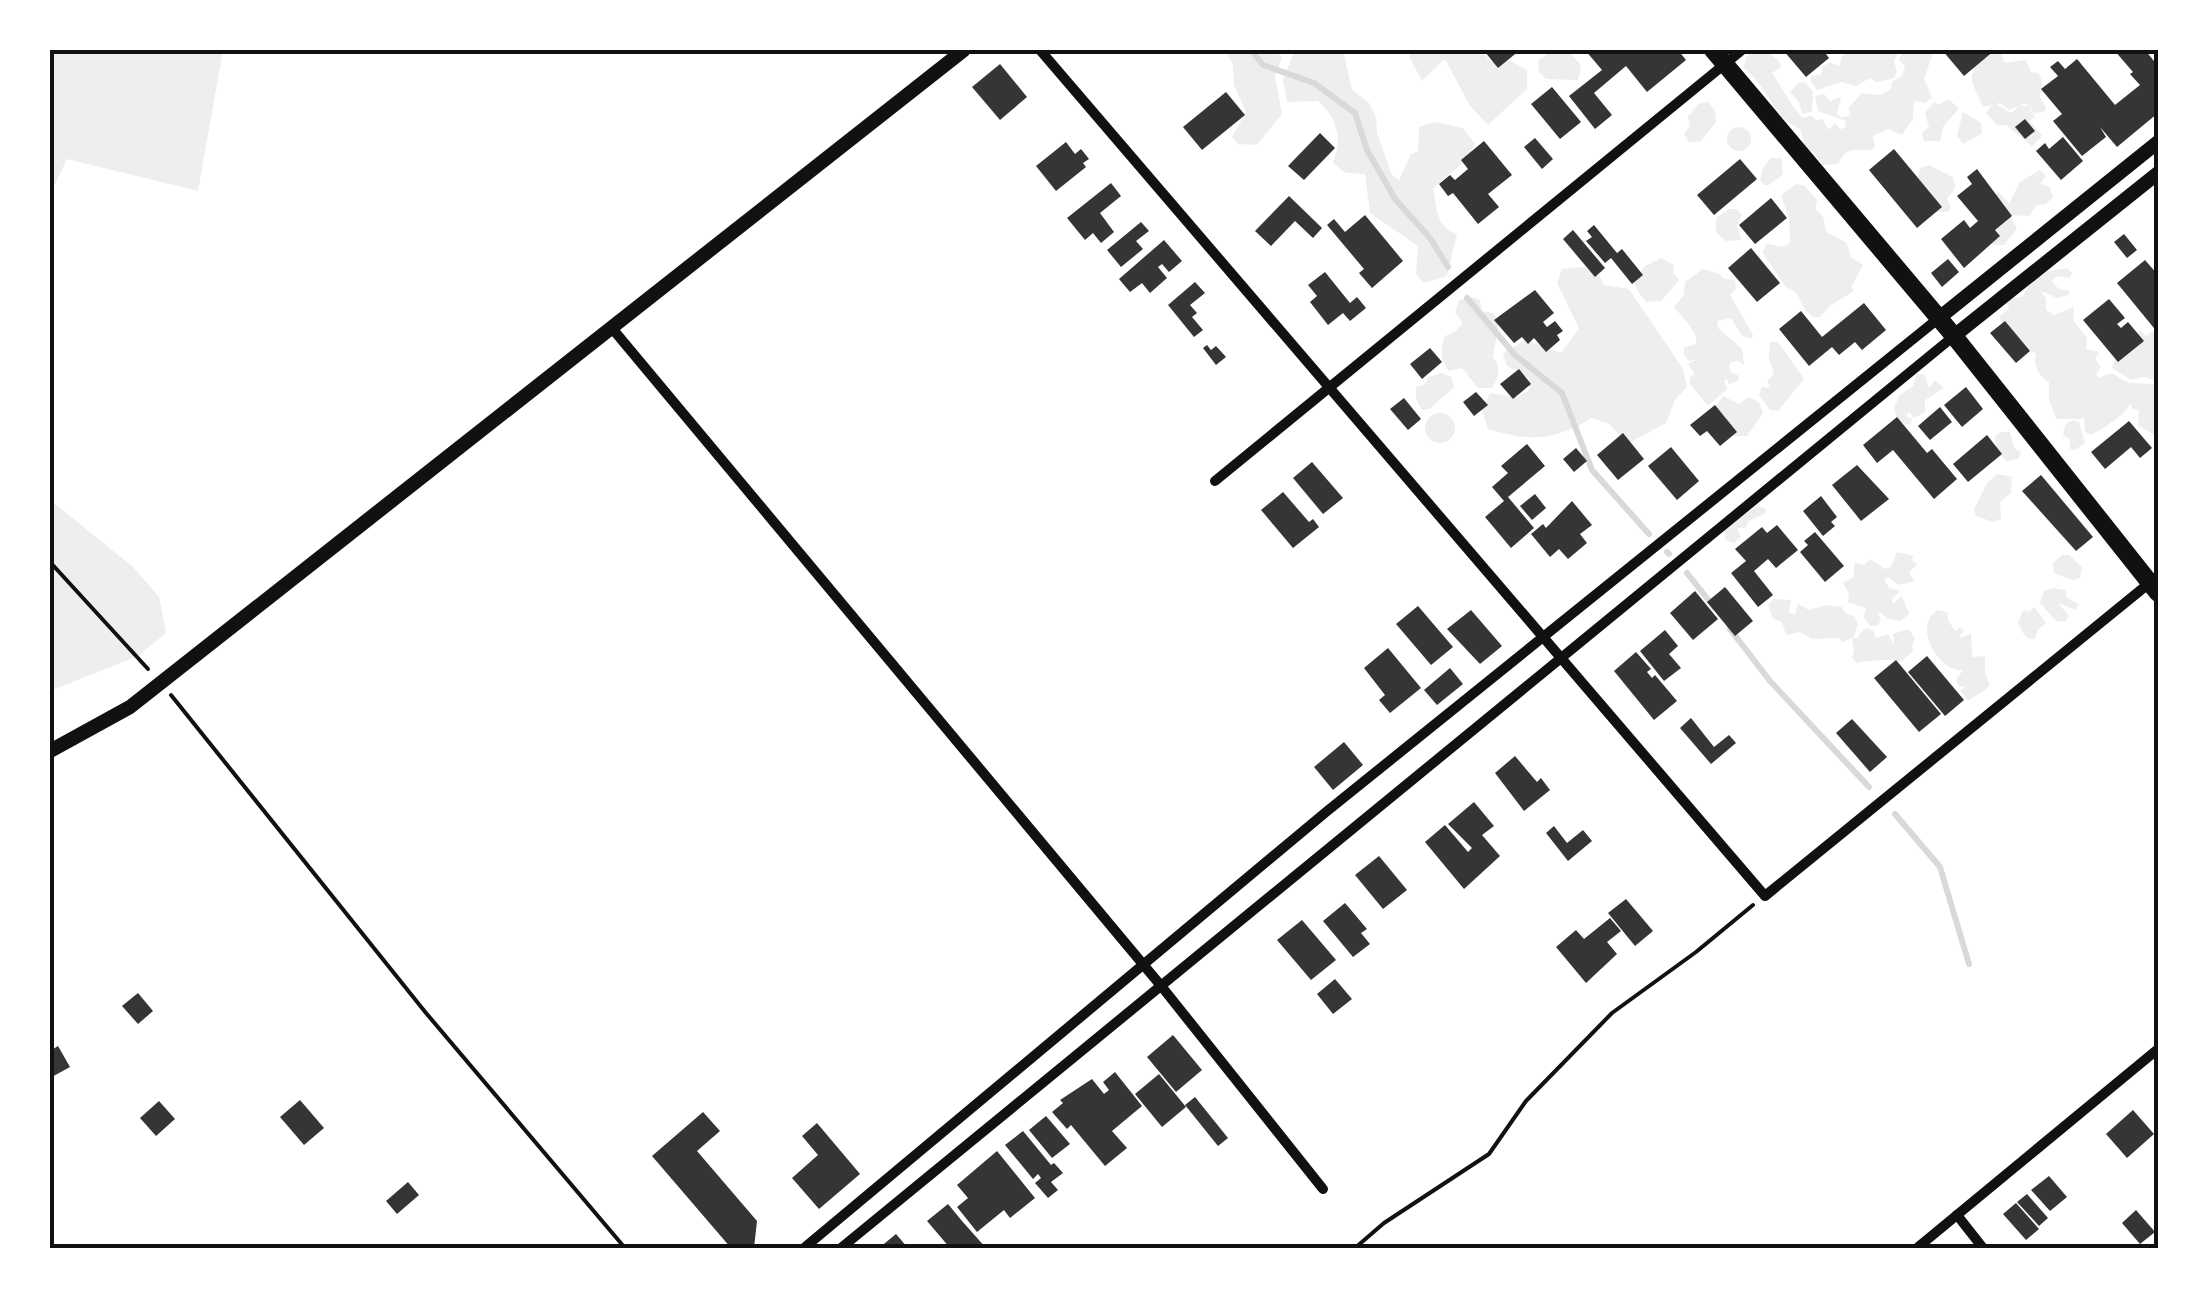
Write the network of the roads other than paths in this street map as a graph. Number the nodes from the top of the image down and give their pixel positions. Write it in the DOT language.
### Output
graph roads {
  1 [pos="964,50"];
  2 [pos="1040,50"];
  3 [pos="1742,50"];
  4 [pos="1719,57"];
  5 [pos="2158,142"];
  6 [pos="2158,173"];
  7 [pos="1939,318"];
  8 [pos="611,328"];
  9 [pos="1954,336"];
  10 [pos="1329,387"];
  11 [pos="1215,480"];
  12 [pos="2155,584"];
  13 [pos="1542,636"];
  14 [pos="1562,659"];
  15 [pos="50,751"];
  16 [pos="1142,963"];
  17 [pos="1162,988"];
  18 [pos="2156,1056"];
  19 [pos="1323,1188"];
  20 [pos="1957,1215"];
  21 [pos="816,1242"];
  22 [pos="804,1248"];
  23 [pos="841,1248"];
  24 [pos="1917,1248"];
  25 [pos="1984,1248"];
  1 -- 8 [label="street"];
  2 -- 10 [label="street"];
  3 -- 4 [label="street"];
  4 -- 7 [label="main road"];
  4 -- 10 [label="street"];
  5 -- 7 [label="street"];
  6 -- 9 [label="street"];
  7 -- 9 [label="main road"];
  7 -- 13 [label="street"];
  8 -- 15 [label="street"];
  8 -- 16 [label="street"];
  9 -- 12 [label="main road"];
  9 -- 14 [label="street"];
  10 -- 11 [label="street"];
  10 -- 13 [label="street"];
  12 -- 14 [label="street"];
  13 -- 14 [label="street"];
  13 -- 16 [label="street"];
  14 -- 17 [label="street"];
  16 -- 17 [label="street"];
  16 -- 21 [label="street"];
  17 -- 19 [label="street"];
  17 -- 23 [label="street"];
  18 -- 20 [label="street"];
  20 -- 24 [label="street"];
  20 -- 25 [label="street"];
  21 -- 22 [label="street"];
}
